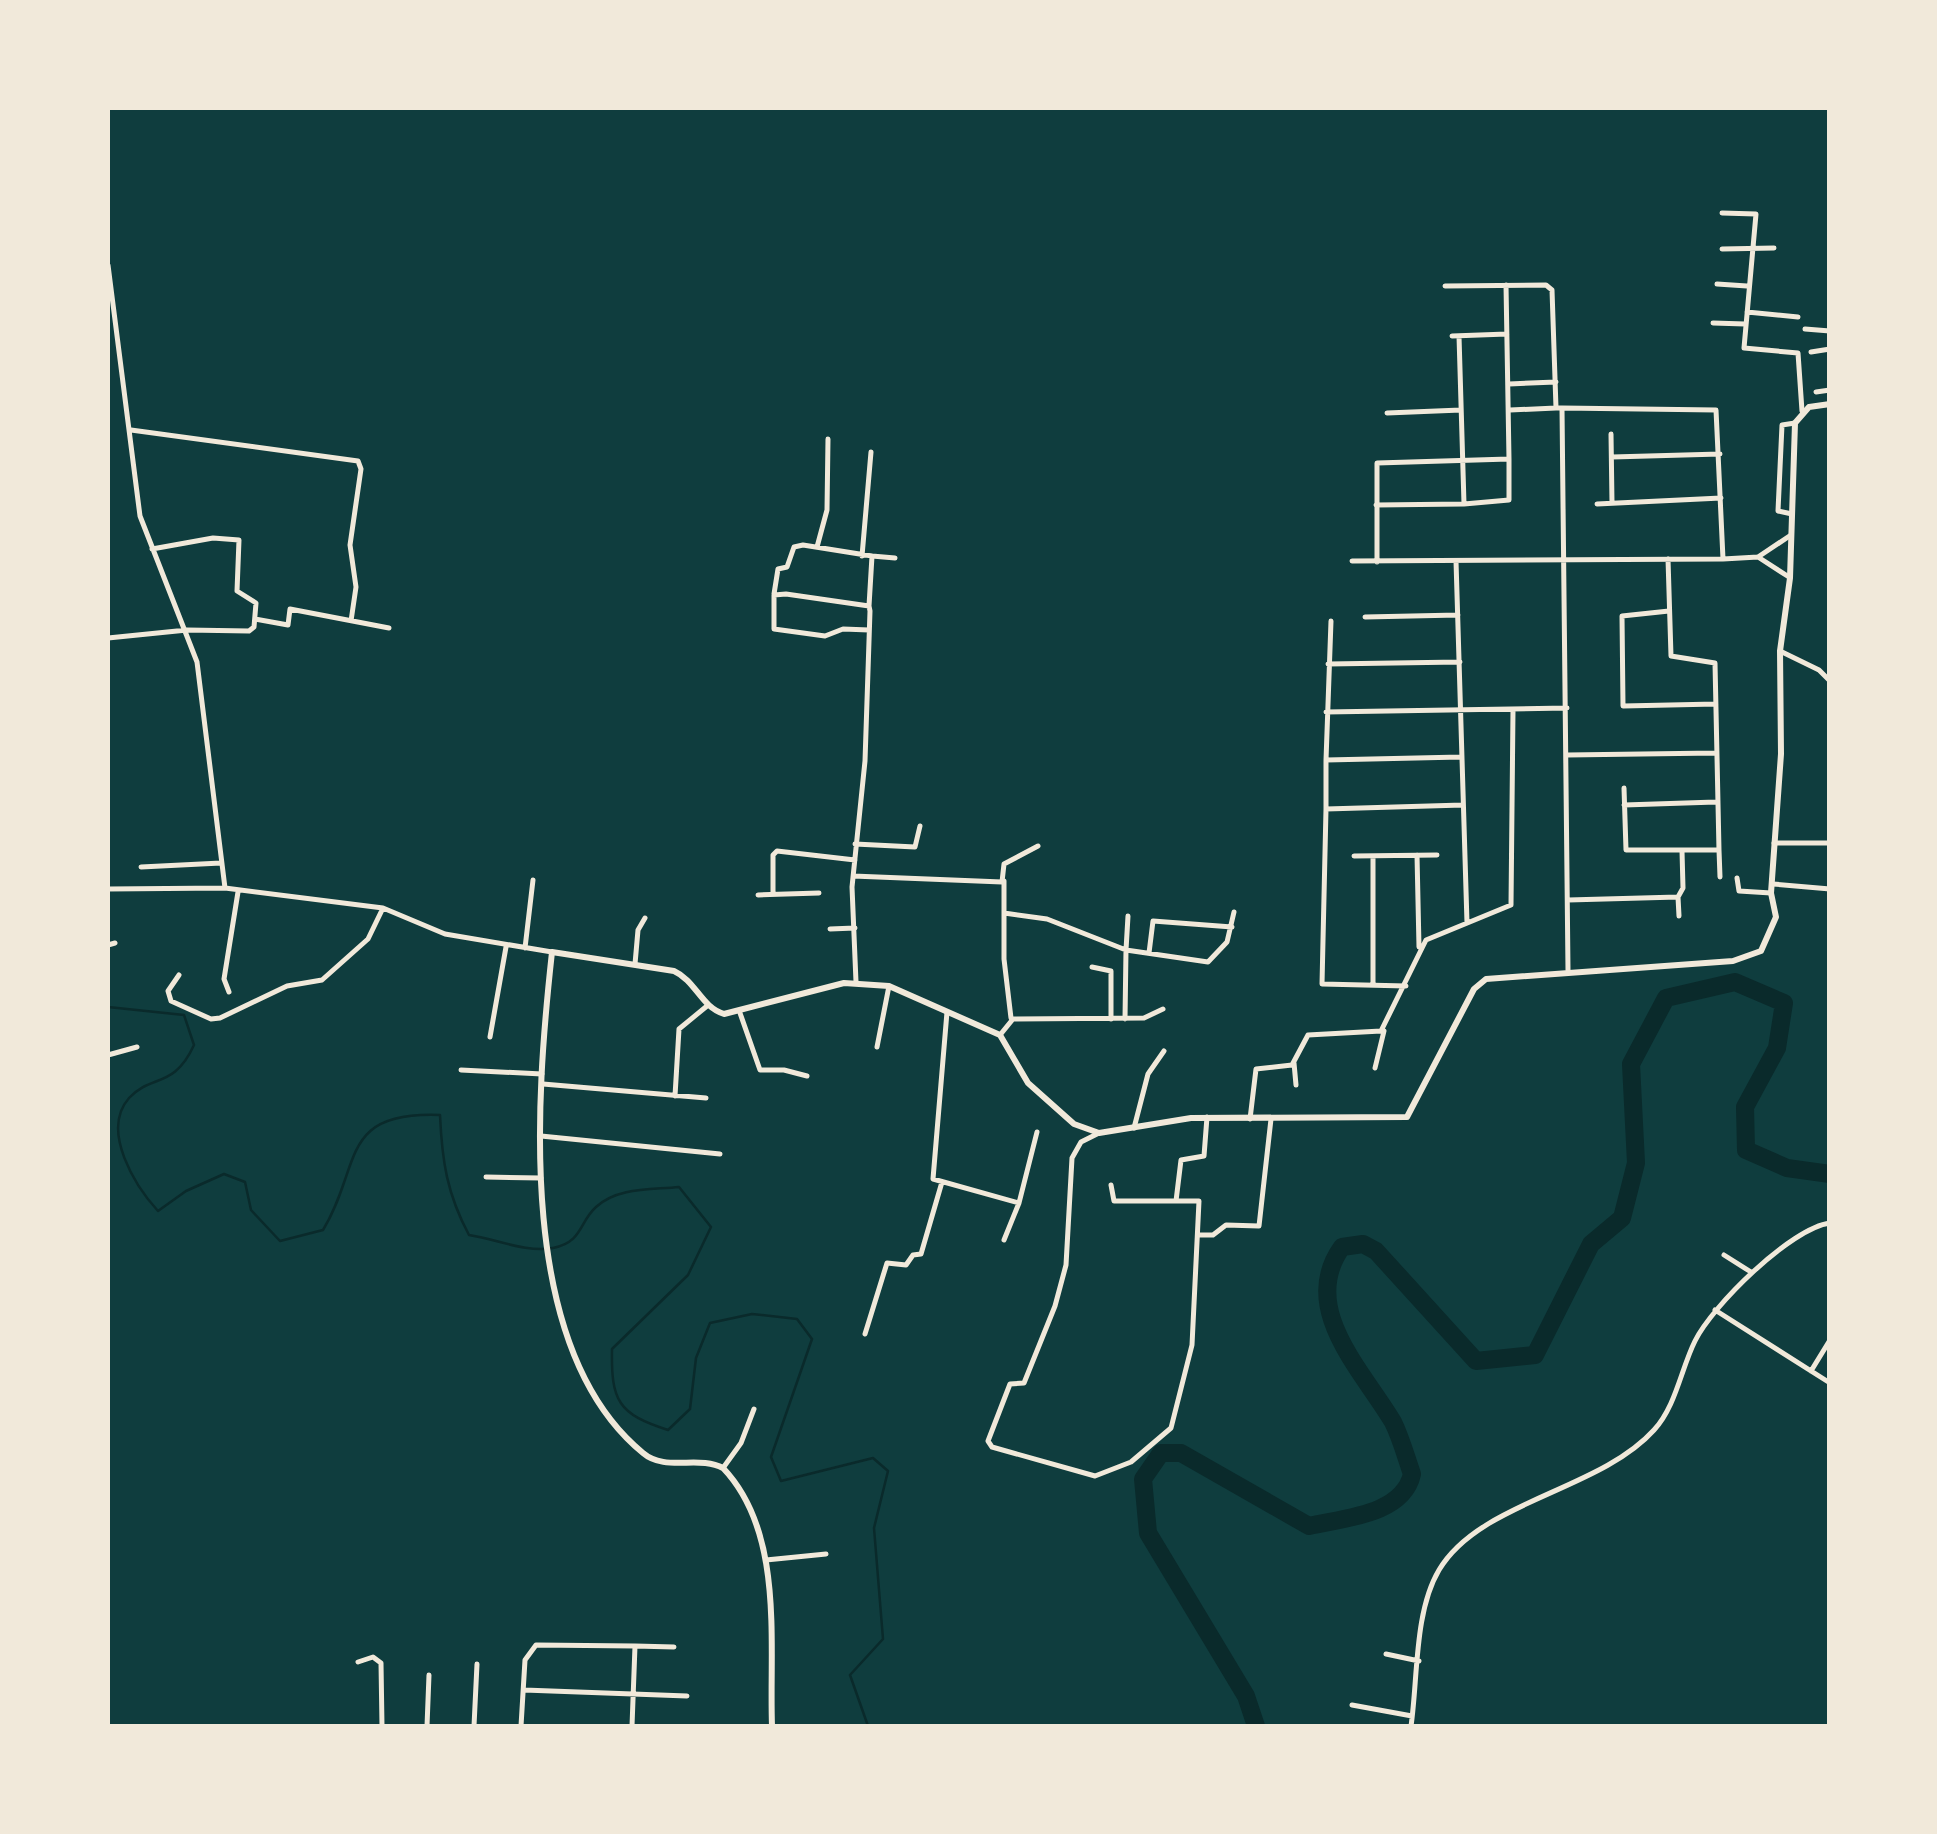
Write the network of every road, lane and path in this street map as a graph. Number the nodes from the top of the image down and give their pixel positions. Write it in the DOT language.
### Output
graph roads {
  1 [pos="1722,213"];
  2 [pos="1722,248"];
  3 [pos="1774,248"];
  4 [pos="1752,249"];
  5 [pos="108,265"];
  6 [pos="1716,284"];
  7 [pos="1506,285"];
  8 [pos="1446,286"];
  9 [pos="1747,286"];
  10 [pos="1746,312"];
  11 [pos="1798,317"];
  12 [pos="1714,323"];
  13 [pos="1746,324"];
  14 [pos="1806,329"];
  15 [pos="1830,331"];
  16 [pos="1506,334"];
  17 [pos="1830,349"];
  18 [pos="1810,352"];
  19 [pos="1556,382"];
  20 [pos="1509,384"];
  21 [pos="1830,390"];
  22 [pos="1816,392"];
  23 [pos="1830,404"];
  24 [pos="1559,408"];
  25 [pos="1462,410"];
  26 [pos="1510,410"];
  27 [pos="1802,411"];
  28 [pos="1387,413"];
  29 [pos="1795,423"];
  30 [pos="130,430"];
  31 [pos="1612,434"];
  32 [pos="828,439"];
  33 [pos="871,452"];
  34 [pos="1720,454"];
  35 [pos="1612,456"];
  36 [pos="1462,458"];
  37 [pos="1509,459"];
  38 [pos="1721,498"];
  39 [pos="1612,503"];
  40 [pos="1464,504"];
  41 [pos="1597,504"];
  42 [pos="1376,505"];
  43 [pos="1792,514"];
  44 [pos="1792,535"];
  45 [pos="817,548"];
  46 [pos="152,549"];
  47 [pos="862,556"];
  48 [pos="872,556"];
  49 [pos="1758,556"];
  50 [pos="895,558"];
  51 [pos="1668,559"];
  52 [pos="1723,559"];
  53 [pos="1352,561"];
  54 [pos="1456,561"];
  55 [pos="1563,561"];
  56 [pos="1377,562"];
  57 [pos="1790,578"];
  58 [pos="774,595"];
  59 [pos="869,606"];
  60 [pos="1669,611"];
  61 [pos="1458,615"];
  62 [pos="1366,617"];
  63 [pos="254,619"];
  64 [pos="351,621"];
  65 [pos="1331,621"];
  66 [pos="389,628"];
  67 [pos="187,630"];
  68 [pos="870,630"];
  69 [pos="108,638"];
  70 [pos="1780,651"];
  71 [pos="1460,662"];
  72 [pos="1326,664"];
  73 [pos="1830,681"];
  74 [pos="1716,704"];
  75 [pos="1567,708"];
  76 [pos="1512,710"];
  77 [pos="1461,711"];
  78 [pos="1326,712"];
  79 [pos="1716,754"];
  80 [pos="1568,755"];
  81 [pos="1462,757"];
  82 [pos="1326,760"];
  83 [pos="1624,788"];
  84 [pos="1717,802"];
  85 [pos="1624,805"];
  86 [pos="1464,806"];
  87 [pos="1326,809"];
  88 [pos="920,826"];
  89 [pos="1774,843"];
  90 [pos="1830,843"];
  91 [pos="855,844"];
  92 [pos="1038,846"];
  93 [pos="1718,850"];
  94 [pos="1682,851"];
  95 [pos="1417,855"];
  96 [pos="1436,855"];
  97 [pos="1354,856"];
  98 [pos="1374,856"];
  99 [pos="854,860"];
  100 [pos="220,863"];
  101 [pos="141,867"];
  102 [pos="853,876"];
  103 [pos="1720,877"];
  104 [pos="1737,878"];
  105 [pos="533,880"];
  106 [pos="1004,881"];
  107 [pos="226,888"];
  108 [pos="1772,888"];
  109 [pos="108,889"];
  110 [pos="1830,889"];
  111 [pos="238,892"];
  112 [pos="819,893"];
  113 [pos="772,894"];
  114 [pos="758,895"];
  115 [pos="1678,897"];
  116 [pos="1568,900"];
  117 [pos="384,908"];
  118 [pos="1234,912"];
  119 [pos="1004,913"];
  120 [pos="1128,916"];
  121 [pos="1679,916"];
  122 [pos="645,918"];
  123 [pos="1466,923"];
  124 [pos="855,928"];
  125 [pos="1232,928"];
  126 [pos="830,929"];
  127 [pos="506,945"];
  128 [pos="524,948"];
  129 [pos="1126,950"];
  130 [pos="1420,950"];
  131 [pos="552,952"];
  132 [pos="1149,953"];
  133 [pos="635,964"];
  134 [pos="1092,967"];
  135 [pos="1568,970"];
  136 [pos="180,975"];
  137 [pos="856,982"];
  138 [pos="1372,985"];
  139 [pos="889,986"];
  140 [pos="1406,986"];
  141 [pos="229,992"];
  142 [pos="710,1008"];
  143 [pos="1163,1009"];
  144 [pos="948,1010"];
  145 [pos="740,1013"];
  146 [pos="1110,1019"];
  147 [pos="1125,1019"];
  148 [pos="1011,1020"];
  149 [pos="1385,1028"];
  150 [pos="1000,1035"];
  151 [pos="490,1037"];
  152 [pos="137,1046"];
  153 [pos="877,1047"];
  154 [pos="1164,1051"];
  155 [pos="108,1054"];
  156 [pos="1294,1063"];
  157 [pos="1375,1068"];
  158 [pos="461,1070"];
  159 [pos="542,1074"];
  160 [pos="807,1076"];
  161 [pos="543,1084"];
  162 [pos="1296,1085"];
  163 [pos="675,1096"];
  164 [pos="706,1098"];
  165 [pos="1207,1118"];
  166 [pos="1250,1119"];
  167 [pos="1271,1119"];
  168 [pos="1133,1130"];
  169 [pos="1037,1132"];
  170 [pos="1099,1133"];
  171 [pos="540,1136"];
  172 [pos="720,1154"];
  173 [pos="486,1177"];
  174 [pos="541,1178"];
  175 [pos="942,1182"];
  176 [pos="1111,1185"];
  177 [pos="1176,1200"];
  178 [pos="1019,1202"];
  179 [pos="1830,1222"];
  180 [pos="1198,1234"];
  181 [pos="1004,1240"];
  182 [pos="1724,1256"];
  183 [pos="1751,1272"];
  184 [pos="1715,1310"];
  185 [pos="864,1334"];
  186 [pos="1830,1340"];
  187 [pos="1811,1371"];
  188 [pos="1830,1382"];
  189 [pos="754,1408"];
  190 [pos="724,1468"];
  191 [pos="826,1554"];
  192 [pos="766,1560"];
  193 [pos="635,1646"];
  194 [pos="674,1647"];
  195 [pos="1386,1654"];
  196 [pos="1419,1661"];
  197 [pos="358,1662"];
  198 [pos="477,1664"];
  199 [pos="430,1675"];
  200 [pos="524,1690"];
  201 [pos="634,1695"];
  202 [pos="688,1696"];
  203 [pos="1352,1706"];
  204 [pos="1412,1716"];
  205 [pos="382,1726"];
  206 [pos="427,1726"];
  207 [pos="474,1726"];
  208 [pos="522,1726"];
  209 [pos="632,1726"];
  210 [pos="772,1726"];
  211 [pos="1411,1726"];
  1 -- 4 [label="street"];
  2 -- 4 [label="street"];
  3 -- 4 [label="street"];
  4 -- 9 [label="street"];
  5 -- 30 [label="street"];
  6 -- 9 [label="street"];
  7 -- 8 [label="street"];
  7 -- 16 [label="street"];
  7 -- 19 [label="street"];
  9 -- 10 [label="street"];
  10 -- 11 [label="street"];
  10 -- 13 [label="street"];
  12 -- 13 [label="street"];
  13 -- 27 [label="street"];
  14 -- 15 [label="street"];
  16 -- 20 [label="street"];
  16 -- 25 [label="street"];
  17 -- 18 [label="street"];
  19 -- 20 [label="street"];
  19 -- 24 [label="street"];
  20 -- 26 [label="street"];
  21 -- 22 [label="street"];
  23 -- 27 [label="street"];
  24 -- 26 [label="street"];
  24 -- 34 [label="street"];
  24 -- 55 [label="street"];
  25 -- 28 [label="street"];
  25 -- 36 [label="street"];
  26 -- 37 [label="street"];
  27 -- 29 [label="street"];
  29 -- 43 [label="street"];
  29 -- 43 [label="street"];
  30 -- 46 [label="street"];
  30 -- 64 [label="street"];
  31 -- 35 [label="street"];
  32 -- 45 [label="street"];
  33 -- 47 [label="street"];
  34 -- 35 [label="street"];
  34 -- 38 [label="street"];
  35 -- 39 [label="street"];
  36 -- 37 [label="street"];
  36 -- 40 [label="street"];
  36 -- 42 [label="street"];
  37 -- 40 [label="street"];
  38 -- 39 [label="street"];
  38 -- 52 [label="street"];
  39 -- 41 [label="street"];
  40 -- 42 [label="street"];
  42 -- 56 [label="street"];
  43 -- 44 [label="street"];
  44 -- 49 [label="street"];
  44 -- 57 [label="street"];
  45 -- 47 [label="street"];
  45 -- 58 [label="street"];
  46 -- 63 [label="street"];
  46 -- 67 [label="street"];
  47 -- 48 [label="street"];
  48 -- 50 [label="street"];
  48 -- 59 [label="street"];
  49 -- 52 [label="street"];
  49 -- 57 [label="street"];
  51 -- 52 [label="street"];
  51 -- 55 [label="street"];
  51 -- 60 [label="street"];
  53 -- 56 [label="street"];
  54 -- 55 [label="street"];
  54 -- 56 [label="street"];
  54 -- 61 [label="street"];
  55 -- 75 [label="street"];
  57 -- 70 [label="street"];
  58 -- 59 [label="street"];
  58 -- 68 [label="street"];
  59 -- 68 [label="street"];
  60 -- 74 [label="street"];
  60 -- 74 [label="street"];
  61 -- 62 [label="street"];
  61 -- 71 [label="street"];
  63 -- 64 [label="street"];
  63 -- 67 [label="street"];
  64 -- 66 [label="street"];
  65 -- 72 [label="street"];
  67 -- 69 [label="street"];
  67 -- 100 [label="street"];
  68 -- 91 [label="street"];
  70 -- 73 [label="street"];
  70 -- 89 [label="street"];
  71 -- 72 [label="street"];
  71 -- 77 [label="street"];
  72 -- 78 [label="street"];
  74 -- 79 [label="street"];
  75 -- 76 [label="street"];
  75 -- 80 [label="street"];
  76 -- 77 [label="street"];
  76 -- 123 [label="street"];
  77 -- 78 [label="street"];
  77 -- 81 [label="street"];
  78 -- 82 [label="street"];
  79 -- 80 [label="street"];
  79 -- 84 [label="street"];
  80 -- 116 [label="street"];
  81 -- 82 [label="street"];
  81 -- 86 [label="street"];
  82 -- 87 [label="street"];
  83 -- 85 [label="street"];
  84 -- 85 [label="street"];
  84 -- 93 [label="street"];
  85 -- 94 [label="street"];
  86 -- 87 [label="street"];
  86 -- 123 [label="street"];
  87 -- 138 [label="street"];
  88 -- 91 [label="street"];
  89 -- 90 [label="street"];
  89 -- 108 [label="street"];
  91 -- 99 [label="street"];
  92 -- 106 [label="street"];
  93 -- 94 [label="street"];
  93 -- 103 [label="street"];
  94 -- 115 [label="street"];
  95 -- 96 [label="street"];
  95 -- 98 [label="street"];
  95 -- 130 [label="street"];
  97 -- 98 [label="street"];
  98 -- 138 [label="street"];
  99 -- 102 [label="street"];
  99 -- 113 [label="street"];
  100 -- 101 [label="street"];
  100 -- 107 [label="street"];
  102 -- 106 [label="street"];
  102 -- 124 [label="street"];
  104 -- 108 [label="street"];
  105 -- 128 [label="street"];
  106 -- 119 [label="street"];
  107 -- 109 [label="street"];
  107 -- 111 [label="street"];
  108 -- 110 [label="street"];
  108 -- 135 [label="street"];
  111 -- 117 [label="street"];
  111 -- 141 [label="street"];
  112 -- 113 [label="street"];
  113 -- 114 [label="street"];
  115 -- 116 [label="street"];
  115 -- 121 [label="street"];
  116 -- 135 [label="street"];
  117 -- 127 [label="street"];
  117 -- 136 [label="street"];
  118 -- 125 [label="street"];
  119 -- 129 [label="street"];
  119 -- 148 [label="street"];
  120 -- 129 [label="street"];
  122 -- 133 [label="street"];
  123 -- 130 [label="street"];
  124 -- 126 [label="street"];
  124 -- 137 [label="street"];
  125 -- 132 [label="street"];
  125 -- 132 [label="street"];
  127 -- 128 [label="street"];
  127 -- 151 [label="street"];
  128 -- 131 [label="street"];
  129 -- 132 [label="street"];
  129 -- 147 [label="street"];
  130 -- 140 [label="street"];
  131 -- 133 [label="street"];
  131 -- 159 [label="street"];
  133 -- 142 [label="street"];
  134 -- 146 [label="street"];
  135 -- 167 [label="street"];
  137 -- 139 [label="street"];
  137 -- 145 [label="street"];
  138 -- 140 [label="street"];
  139 -- 144 [label="street"];
  139 -- 153 [label="street"];
  140 -- 149 [label="street"];
  142 -- 145 [label="street"];
  142 -- 163 [label="street"];
  143 -- 147 [label="street"];
  144 -- 150 [label="street"];
  144 -- 175 [label="street"];
  145 -- 160 [label="street"];
  146 -- 147 [label="street"];
  146 -- 148 [label="street"];
  148 -- 150 [label="street"];
  149 -- 156 [label="street"];
  149 -- 157 [label="street"];
  150 -- 170 [label="street"];
  152 -- 155 [label="street"];
  154 -- 168 [label="street"];
  156 -- 162 [label="street"];
  156 -- 166 [label="street"];
  158 -- 159 [label="street"];
  159 -- 161 [label="street"];
  161 -- 163 [label="street"];
  161 -- 171 [label="street"];
  163 -- 164 [label="street"];
  165 -- 166 [label="street"];
  165 -- 168 [label="street"];
  165 -- 177 [label="street"];
  166 -- 167 [label="street"];
  167 -- 180 [label="street"];
  168 -- 170 [label="street"];
  169 -- 178 [label="street"];
  170 -- 180 [label="street"];
  171 -- 172 [label="street"];
  171 -- 174 [label="street"];
  173 -- 174 [label="street"];
  174 -- 190 [label="street"];
  175 -- 178 [label="street"];
  175 -- 185 [label="street"];
  176 -- 177 [label="street"];
  177 -- 180 [label="street"];
  178 -- 181 [label="street"];
  179 -- 183 [label="street"];
  182 -- 183 [label="street"];
  183 -- 184 [label="street"];
  184 -- 187 [label="street"];
  184 -- 196 [label="street"];
  186 -- 187 [label="street"];
  187 -- 188 [label="street"];
  189 -- 190 [label="street"];
  190 -- 192 [label="street"];
  191 -- 192 [label="street"];
  192 -- 210 [label="street"];
  193 -- 194 [label="street"];
  193 -- 200 [label="street"];
  193 -- 201 [label="street"];
  195 -- 196 [label="street"];
  196 -- 204 [label="street"];
  197 -- 205 [label="street"];
  198 -- 207 [label="street"];
  199 -- 206 [label="street"];
  200 -- 201 [label="street"];
  200 -- 208 [label="street"];
  201 -- 202 [label="street"];
  201 -- 209 [label="street"];
  203 -- 204 [label="street"];
  204 -- 211 [label="street"];
}
